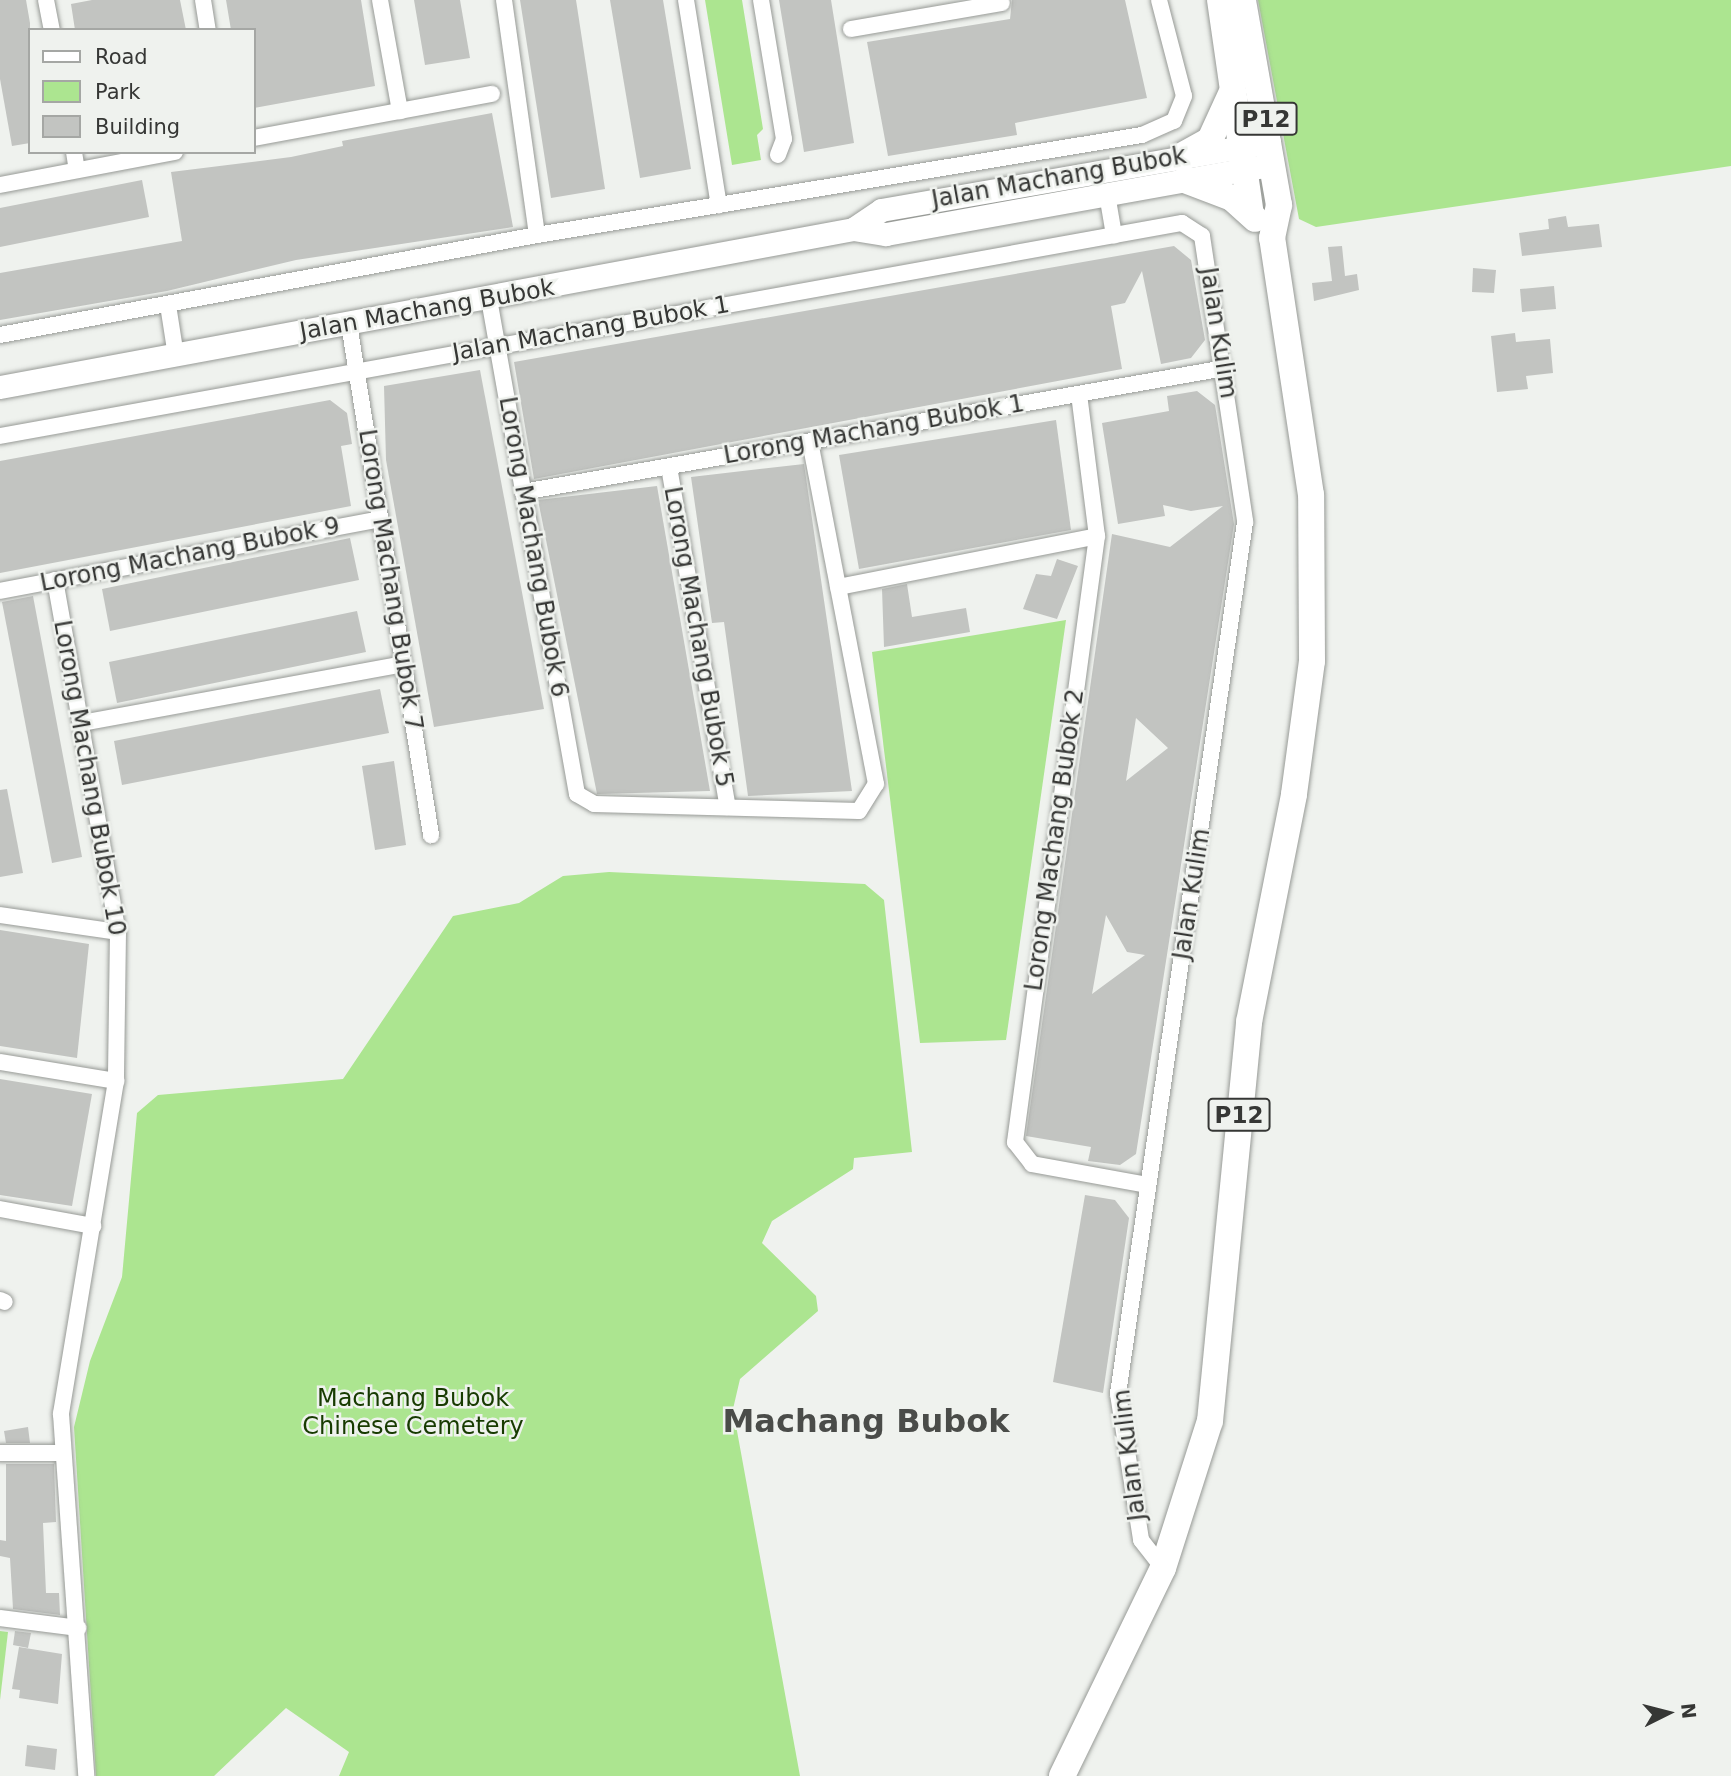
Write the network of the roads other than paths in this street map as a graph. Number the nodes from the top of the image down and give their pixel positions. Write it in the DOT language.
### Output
graph roads {
  1 [pos="46,0"];
  2 [pos="203,0"];
  3 [pos="380,0"];
  4 [pos="504,0"];
  5 [pos="685,0"];
  6 [pos="761,0"];
  7 [pos="920,0"];
  8 [pos="1159,0"];
  9 [pos="1220,0"];
  10 [pos="1243,0"];
  11 [pos="1002,4"];
  12 [pos="923,17"];
  13 [pos="52,28"];
  14 [pos="208,28"];
  15 [pos="851,29"];
  16 [pos="1232,87"];
  17 [pos="492,94"];
  18 [pos="400,111"];
  19 [pos="256,138"];
  20 [pos="74,154"];
  21 [pos="164,154"];
  22 [pos="1271,154"];
  23 [pos="778,155"];
  24 [pos="1243,158"];
  25 [pos="1183,168"];
  26 [pos="77,170"];
  27 [pos="876,179"];
  28 [pos="0,185"];
  29 [pos="1107,194"];
  30 [pos="719,205"];
  31 [pos="881,211"];
  32 [pos="1251,214"];
  33 [pos="1182,223"];
  34 [pos="853,229"];
  35 [pos="886,234"];
  36 [pos="537,235"];
  37 [pos="1114,235"];
  38 [pos="1272,238"];
  39 [pos="489,299"];
  40 [pos="168,305"];
  41 [pos="349,324"];
  42 [pos="0,335"];
  43 [pos="498,346"];
  44 [pos="176,356"];
  45 [pos="1225,368"];
  46 [pos="357,372"];
  47 [pos="0,387"];
  48 [pos="1079,394"];
  49 [pos="0,436"];
  50 [pos="810,442"];
  51 [pos="669,467"];
  52 [pos="523,492"];
  53 [pos="380,519"];
  54 [pos="1097,536"];
  55 [pos="55,580"];
  56 [pos="838,587"];
  57 [pos="0,591"];
  58 [pos="404,664"];
  59 [pos="82,723"];
  60 [pos="728,807"];
  61 [pos="431,835"];
  62 [pos="0,915"];
  63 [pos="118,932"];
  64 [pos="0,1062"];
  65 [pos="116,1081"];
  66 [pos="1147,1185"];
  67 [pos="0,1209"];
  68 [pos="93,1226"];
  69 [pos="0,1453"];
  70 [pos="63,1453"];
  71 [pos="1163,1568"];
  72 [pos="0,1618"];
  73 [pos="78,1628"];
  74 [pos="86,1776"];
  75 [pos="1062,1776"];
  1 -- 13 [label="street"];
  2 -- 14 [label="street"];
  3 -- 18 [label="street"];
  4 -- 36 [label="street"];
  5 -- 30 [label="street"];
  6 -- 23 [label="street"];
  7 -- 12 [label="street"];
  8 -- 27 [label="street"];
  9 -- 16 [label="main road, P12"];
  10 -- 22 [label="main road, Jalan Kulim / P12"];
  11 -- 12 [label="street"];
  12 -- 15 [label="street"];
  16 -- 24 [label="main road, P12"];
  16 -- 25 [label="main road"];
  17 -- 18 [label="street"];
  18 -- 19 [label="street"];
  20 -- 26 [label="street"];
  21 -- 26 [label="street"];
  22 -- 24 [label="main road, Jalan Machang Bubok"];
  22 -- 38 [label="main road, Jalan Kulim / P12"];
  24 -- 25 [label="main road, Jalan Machang Bubok"];
  24 -- 32 [label="main road, P12"];
  25 -- 29 [label="main road, Jalan Machang Bubok"];
  25 -- 31 [label="main road, Jalan Machang Bubok"];
  25 -- 32 [label="main road"];
  26 -- 28 [label="street"];
  27 -- 30 [label="street"];
  27 -- 31 [label="street"];
  29 -- 35 [label="main road, Jalan Machang Bubok"];
  29 -- 37 [label="street"];
  30 -- 36 [label="street"];
  31 -- 34 [label="main road, Jalan Machang Bubok"];
  31 -- 35 [label="street"];
  32 -- 38 [label="main road"];
  33 -- 37 [label="street, Jalan Machang Bubok 1"];
  33 -- 45 [label="street, Jalan Kulim"];
  34 -- 35 [label="main road, Jalan Machang Bubok"];
  34 -- 39 [label="main road, Jalan Machang Bubok"];
  36 -- 40 [label="street"];
  37 -- 43 [label="street, Jalan Machang Bubok 1"];
  38 -- 71 [label="main road, Jalan Kulim / P12"];
  39 -- 41 [label="main road, Jalan Machang Bubok"];
  39 -- 43 [label="street, Lorong Machang Bubok 6"];
  40 -- 42 [label="street"];
  40 -- 44 [label="street"];
  41 -- 44 [label="main road, Jalan Machang Bubok"];
  41 -- 46 [label="street, Lorong Machang Bubok 7"];
  43 -- 46 [label="street, Jalan Machang Bubok 1"];
  43 -- 52 [label="street, Lorong Machang Bubok 6"];
  44 -- 47 [label="main road, Jalan Machang Bubok"];
  45 -- 48 [label="street, Lorong Machang Bubok 1"];
  45 -- 66 [label="street, Jalan Kulim"];
  46 -- 49 [label="street, Jalan Machang Bubok 1"];
  46 -- 53 [label="street, Lorong Machang Bubok 7"];
  48 -- 50 [label="street, Lorong Machang Bubok 1"];
  48 -- 54 [label="street, Lorong Machang Bubok 2"];
  50 -- 51 [label="street, Lorong Machang Bubok 1"];
  50 -- 56 [label="street"];
  51 -- 52 [label="street, Lorong Machang Bubok 1"];
  51 -- 60 [label="street, Lorong Machang Bubok 5"];
  52 -- 60 [label="street, Lorong Machang Bubok 6"];
  53 -- 55 [label="street, Lorong Machang Bubok 9"];
  53 -- 58 [label="street, Lorong Machang Bubok 7"];
  54 -- 56 [label="street"];
  54 -- 66 [label="street, Lorong Machang Bubok 2"];
  55 -- 57 [label="street, Lorong Machang Bubok 9"];
  55 -- 59 [label="street, Lorong Machang Bubok 10"];
  56 -- 60 [label="street"];
  58 -- 59 [label="street"];
  58 -- 61 [label="street, Lorong Machang Bubok 7"];
  59 -- 63 [label="street, Lorong Machang Bubok 10"];
  62 -- 63 [label="street"];
  63 -- 65 [label="street, Lorong Machang Bubok 10"];
  64 -- 65 [label="street"];
  65 -- 68 [label="street, Lorong Machang Bubok 10"];
  66 -- 71 [label="street, Jalan Kulim"];
  67 -- 68 [label="street"];
  68 -- 70 [label="street, Lorong Machang Bubok 10"];
  69 -- 70 [label="street"];
  70 -- 73 [label="street, Lorong Machang Bubok 10"];
  71 -- 75 [label="main road, Jalan Kulim / P12"];
  72 -- 73 [label="street"];
  73 -- 74 [label="street, Lorong Machang Bubok 10"];
}
